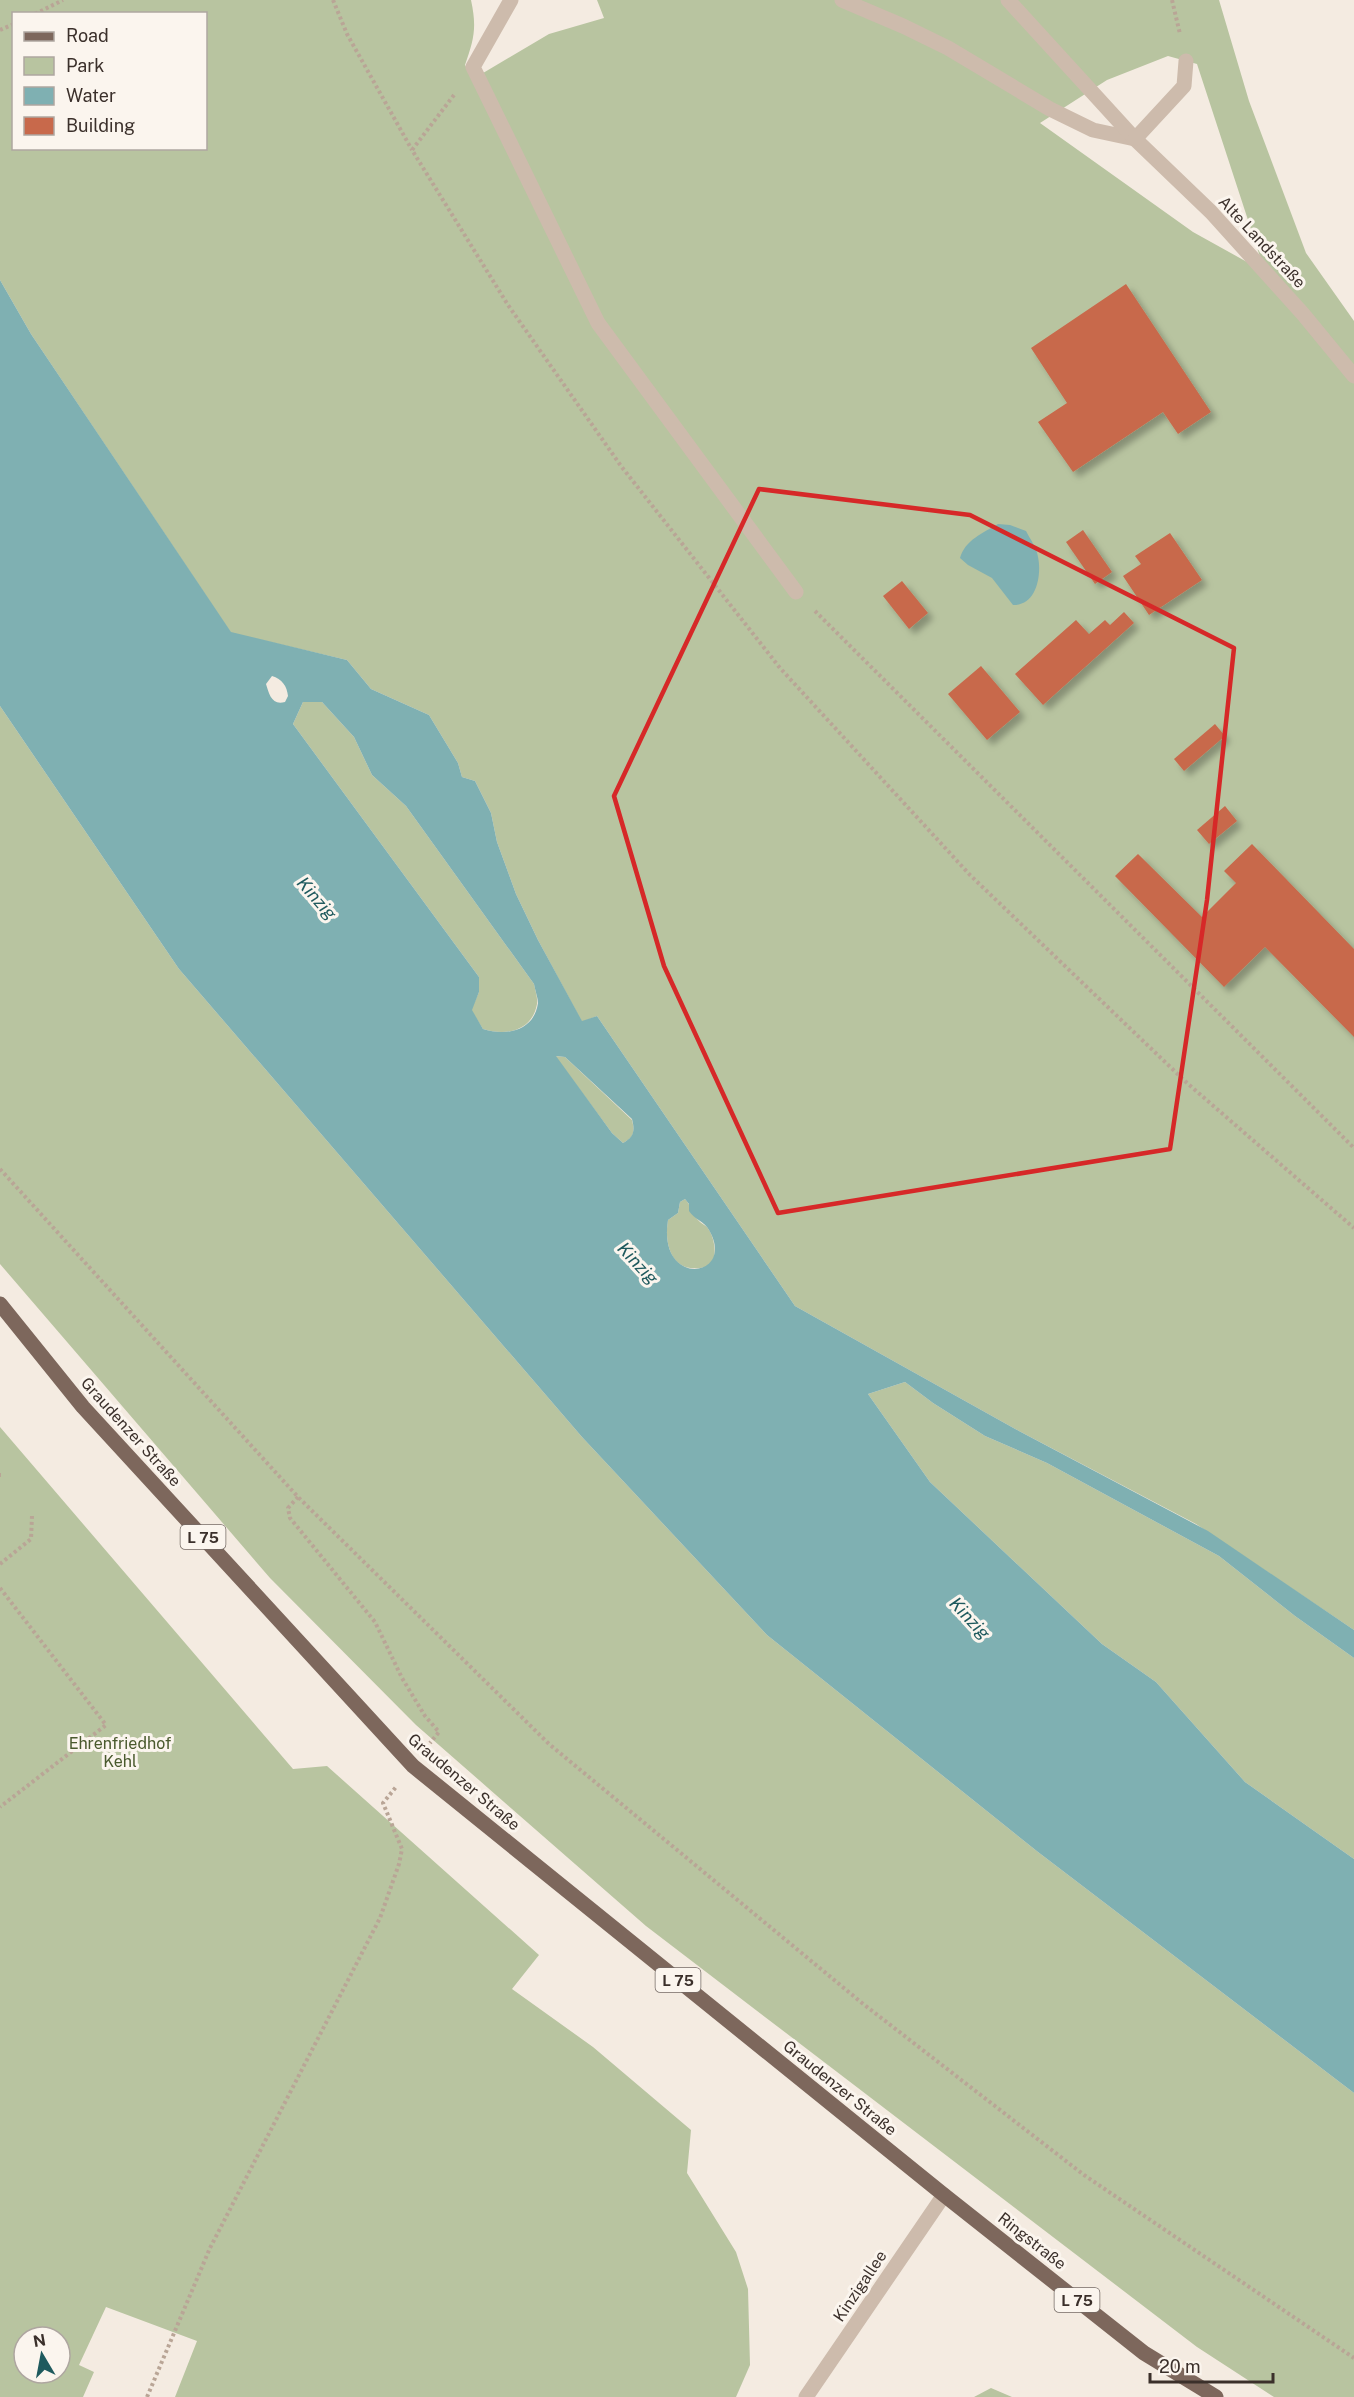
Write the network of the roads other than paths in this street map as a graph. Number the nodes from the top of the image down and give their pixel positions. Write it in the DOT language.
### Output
graph roads {
  1 [pos="512,0"];
  2 [pos="842,0"];
  3 [pos="1008,0"];
  4 [pos="1186,61"];
  5 [pos="1135,139"];
  6 [pos="1354,376"];
  7 [pos="796,592"];
  8 [pos="0,1304"];
  9 [pos="944,2194"];
  10 [pos="806,2397"];
  11 [pos="1216,2397"];
  1 -- 7 [label="street"];
  2 -- 5 [label="street"];
  3 -- 5 [label="street, Alte Landstraße"];
  4 -- 5 [label="street"];
  5 -- 6 [label="street, Alte Landstraße"];
  8 -- 9 [label="main road, Graudenzer Straße / L 75"];
  9 -- 10 [label="street, Kinzigallee"];
  9 -- 11 [label="main road, Ringstraße / L 75"];
}
